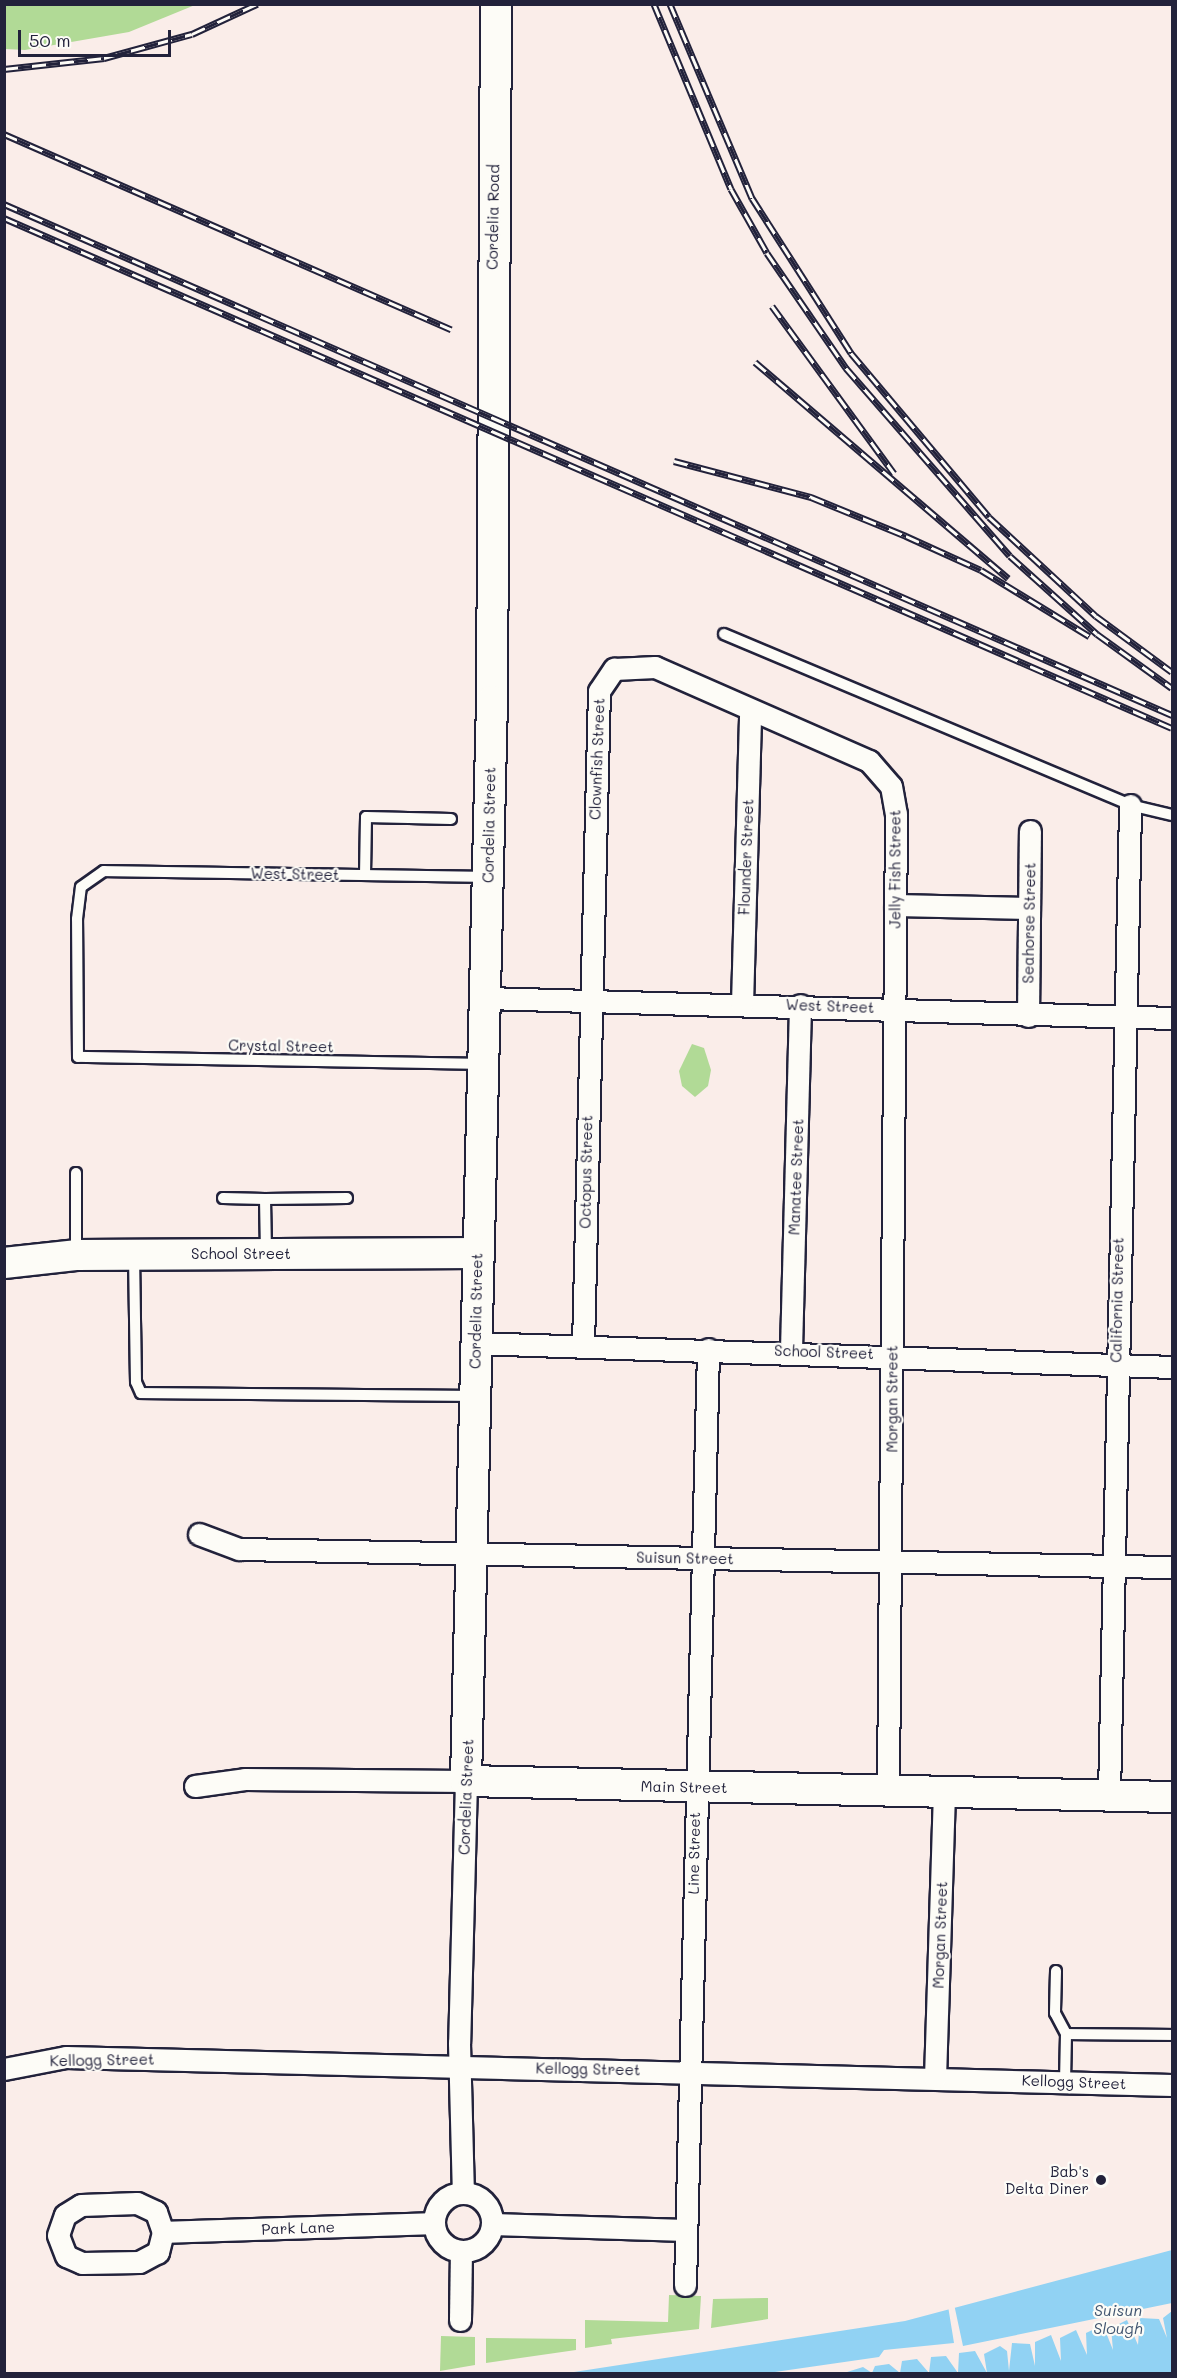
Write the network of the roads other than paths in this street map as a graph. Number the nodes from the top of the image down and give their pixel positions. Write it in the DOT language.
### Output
graph roads {
  1 [pos="496,4"];
  2 [pos="490,429"];
  3 [pos="724,634"];
  4 [pos="750,710"];
  5 [pos="1130,805"];
  6 [pos="1173,815"];
  7 [pos="451,819"];
  8 [pos="1030,831"];
  9 [pos="365,875"];
  10 [pos="487,877"];
  11 [pos="896,905"];
  12 [pos="1029,908"];
  13 [pos="486,998"];
  14 [pos="590,1000"];
  15 [pos="742,1004"];
  16 [pos="800,1005"];
  17 [pos="894,1008"];
  18 [pos="1028,1016"];
  19 [pos="1123,1017"];
  20 [pos="1173,1018"];
  21 [pos="78,1057"];
  22 [pos="483,1064"];
  23 [pos="76,1173"];
  24 [pos="224,1198"];
  25 [pos="347,1198"];
  26 [pos="265,1199"];
  27 [pos="478,1253"];
  28 [pos="266,1254"];
  29 [pos="76,1255"];
  30 [pos="134,1255"];
  31 [pos="4,1263"];
  32 [pos="475,1343"];
  33 [pos="583,1345"];
  34 [pos="708,1349"];
  35 [pos="791,1350"];
  36 [pos="893,1354"];
  37 [pos="1116,1365"];
  38 [pos="1173,1367"];
  39 [pos="474,1396"];
  40 [pos="199,1534"];
  41 [pos="471,1553"];
  42 [pos="702,1558"];
  43 [pos="891,1562"];
  44 [pos="1112,1565"];
  45 [pos="1173,1567"];
  46 [pos="466,1781"];
  47 [pos="195,1786"];
  48 [pos="697,1787"];
  49 [pos="888,1790"];
  50 [pos="944,1791"];
  51 [pos="1109,1795"];
  52 [pos="1173,1797"];
  53 [pos="1056,1971"];
  54 [pos="1066,2034"];
  55 [pos="1173,2035"];
  56 [pos="462,2066"];
  57 [pos="4,2069"];
  58 [pos="691,2072"];
  59 [pos="935,2078"];
  60 [pos="1065,2081"];
  61 [pos="1173,2085"];
  62 [pos="463,2193"];
  63 [pos="434,2223"];
  64 [pos="492,2224"];
  65 [pos="686,2230"];
  66 [pos="163,2232"];
  67 [pos="461,2251"];
  68 [pos="685,2285"];
  69 [pos="460,2320"];
  1 -- 2 [label="main road, Cordelia Road"];
  2 -- 10 [label="main road, Cordelia Street"];
  3 -- 5 [label="lane"];
  4 -- 11 [label="street, Jelly Fish Street"];
  4 -- 14 [label="street, Clownfish Street"];
  4 -- 15 [label="street, Flounder Street"];
  5 -- 6 [label="lane"];
  5 -- 19 [label="street, California Street"];
  7 -- 9 [label="lane"];
  8 -- 12 [label="street, Seahorse Street"];
  9 -- 10 [label="lane, West Street"];
  9 -- 21 [label="lane, West Street"];
  10 -- 13 [label="main road, Cordelia Street"];
  11 -- 12 [label="street"];
  11 -- 17 [label="street, Jelly Fish Street"];
  12 -- 18 [label="street, Seahorse Street"];
  13 -- 14 [label="street, West Street"];
  13 -- 22 [label="main road, Cordelia Street"];
  14 -- 15 [label="street, West Street"];
  14 -- 33 [label="street, Octopus Street"];
  15 -- 16 [label="street, West Street"];
  16 -- 17 [label="street, West Street"];
  16 -- 35 [label="street, Manatee Street"];
  17 -- 18 [label="street, West Street"];
  17 -- 36 [label="street, Morgan Street"];
  18 -- 19 [label="street, West Street"];
  19 -- 20 [label="street, West Street"];
  19 -- 37 [label="street, California Street"];
  21 -- 22 [label="lane, Crystal Street"];
  22 -- 27 [label="main road, Cordelia Street"];
  23 -- 29 [label="lane"];
  24 -- 26 [label="lane"];
  25 -- 26 [label="lane"];
  26 -- 28 [label="lane"];
  27 -- 28 [label="main road, School Street"];
  27 -- 32 [label="main road, Cordelia Street"];
  28 -- 30 [label="main road, School Street"];
  29 -- 30 [label="main road, School Street"];
  29 -- 31 [label="main road, School Street"];
  30 -- 39 [label="lane"];
  32 -- 33 [label="street, School Street"];
  32 -- 39 [label="main road, Cordelia Street"];
  33 -- 34 [label="street, School Street"];
  34 -- 35 [label="street, School Street"];
  34 -- 42 [label="street, Line Street"];
  35 -- 36 [label="street, School Street"];
  36 -- 37 [label="street, School Street"];
  36 -- 43 [label="street, Morgan Street"];
  37 -- 38 [label="street, School Street"];
  37 -- 44 [label="street, California Street"];
  39 -- 41 [label="main road, Cordelia Street"];
  40 -- 41 [label="street, Suisun Street"];
  41 -- 42 [label="street, Suisun Street"];
  41 -- 46 [label="main road, Cordelia Street"];
  42 -- 43 [label="street, Suisun Street"];
  42 -- 48 [label="street, Line Street"];
  43 -- 44 [label="street, Suisun Street"];
  43 -- 49 [label="street, Morgan Street"];
  44 -- 45 [label="street, Suisun Street"];
  44 -- 51 [label="street, California Street"];
  46 -- 47 [label="street, Main Street"];
  46 -- 48 [label="main road, Main Street"];
  46 -- 56 [label="street, Cordelia Street"];
  48 -- 49 [label="main road, Main Street"];
  48 -- 58 [label="street, Line Street"];
  49 -- 50 [label="main road, Main Street"];
  50 -- 51 [label="main road, Main Street"];
  50 -- 59 [label="street, Morgan Street"];
  51 -- 52 [label="main road, Main Street"];
  53 -- 54 [label="lane"];
  54 -- 55 [label="lane"];
  54 -- 60 [label="lane"];
  56 -- 57 [label="street, Kellogg Street"];
  56 -- 58 [label="street, Kellogg Street"];
  56 -- 62 [label="street, Cordelia Street"];
  58 -- 59 [label="street, Kellogg Street"];
  58 -- 65 [label="street, Line Street"];
  59 -- 60 [label="street, Kellogg Street"];
  60 -- 61 [label="street, Kellogg Street"];
  62 -- 63 [label="street"];
  62 -- 64 [label="street"];
  63 -- 66 [label="street, Park Lane"];
  63 -- 67 [label="street"];
  64 -- 65 [label="street"];
  64 -- 67 [label="street"];
  65 -- 68 [label="street, Line Street"];
  66 -- 66 [label="street"];
  67 -- 69 [label="street"];
}
